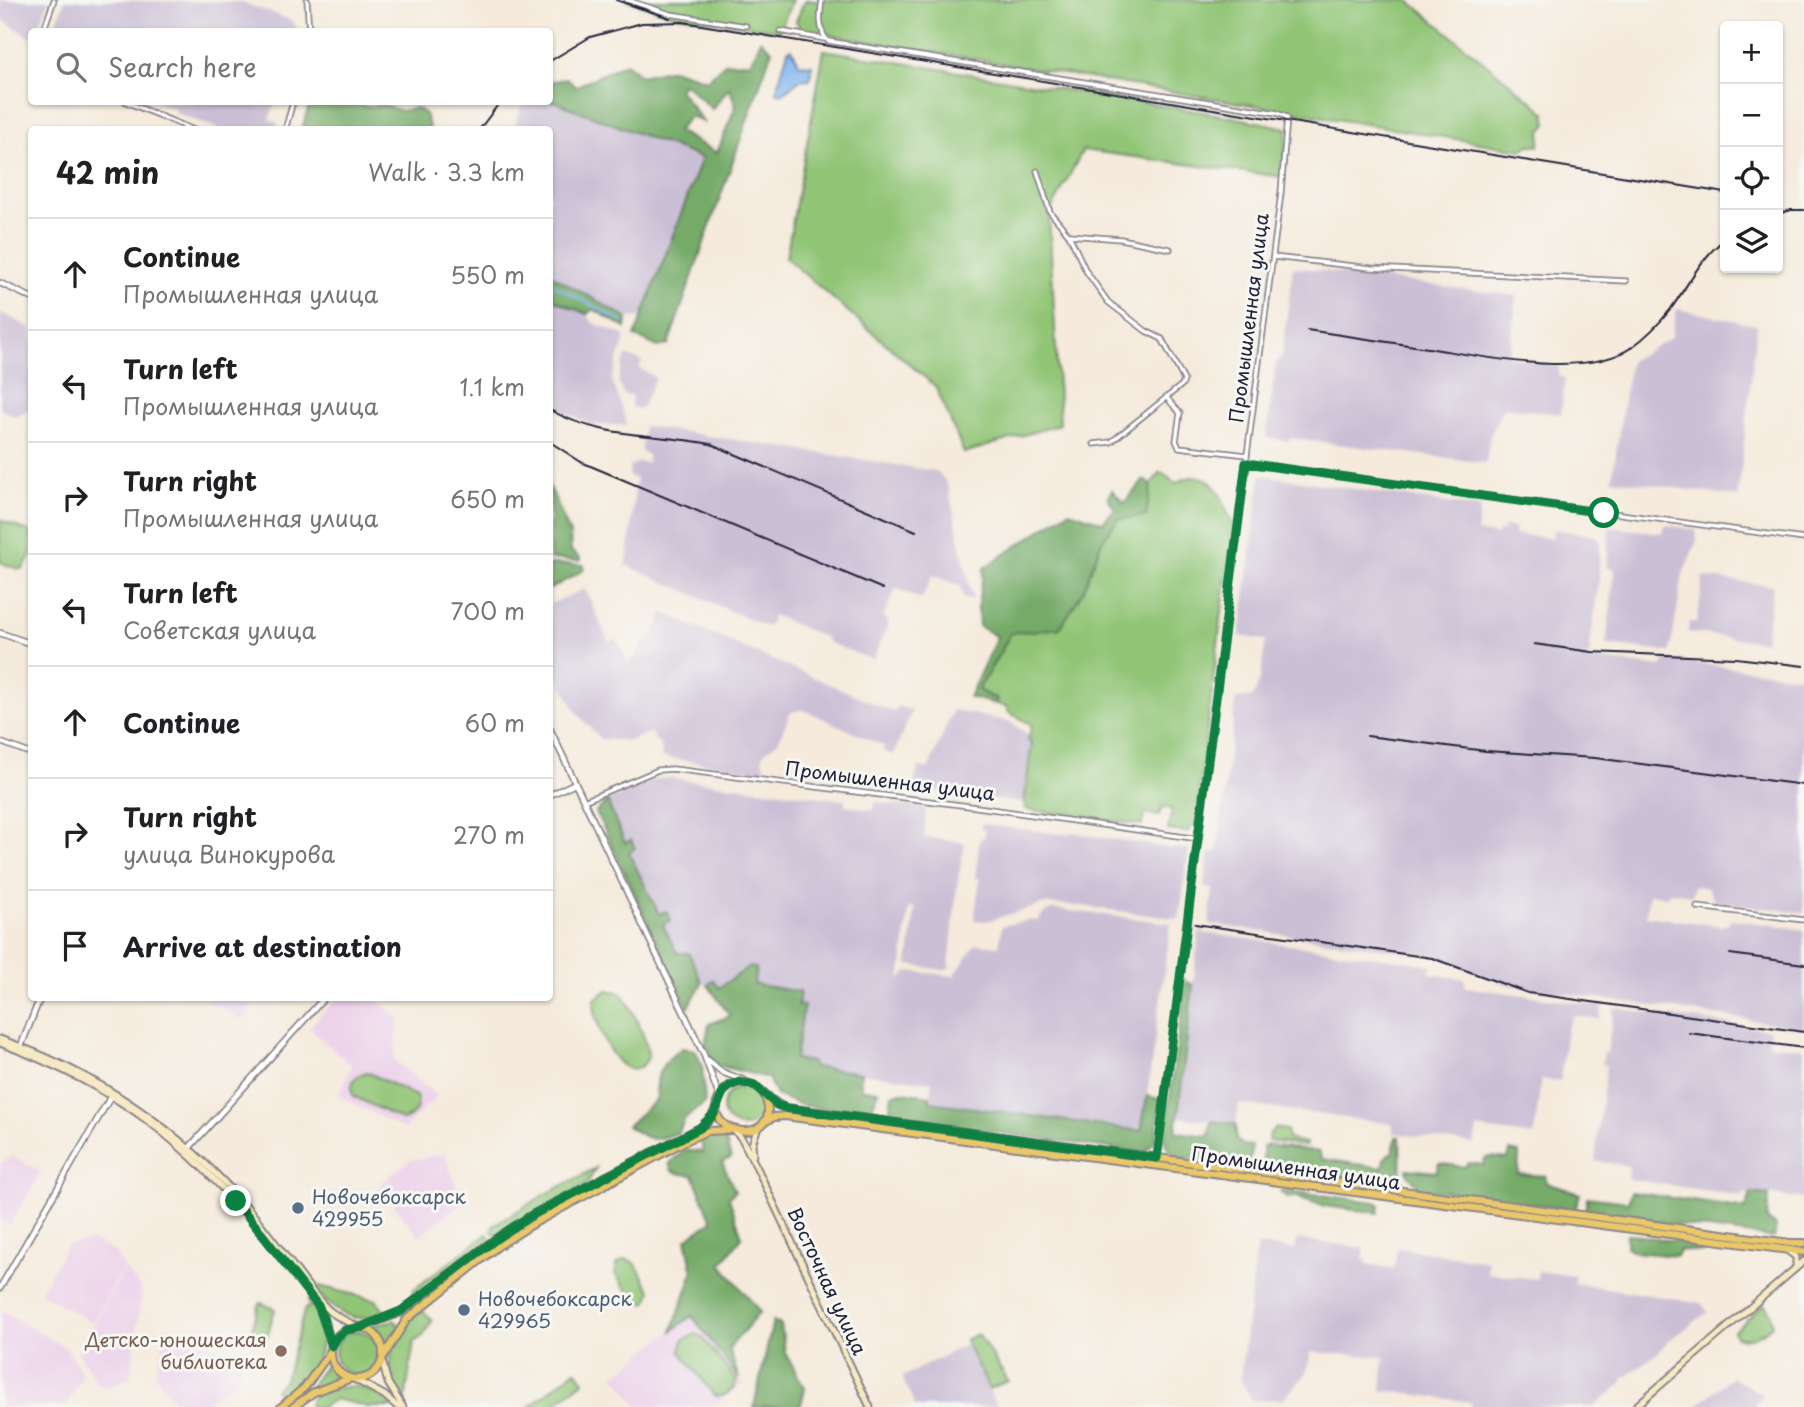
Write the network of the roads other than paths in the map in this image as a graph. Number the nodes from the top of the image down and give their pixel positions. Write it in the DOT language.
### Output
graph roads {
  1 [pos="54,0"];
  2 [pos="307,0"];
  3 [pos="627,0"];
  4 [pos="822,0"];
  5 [pos="746,26"];
  6 [pos="44,28"];
  7 [pos="309,28"];
  8 [pos="780,31"];
  9 [pos="825,39"];
  10 [pos="133,105"];
  11 [pos="292,105"];
  12 [pos="184,126"];
  13 [pos="286,126"];
  14 [pos="1037,171"];
  15 [pos="1069,235"];
  16 [pos="1170,249"];
  17 [pos="1273,257"];
  18 [pos="1626,281"];
  19 [pos="0,283"];
  20 [pos="28,296"];
  21 [pos="1167,397"];
  22 [pos="1094,444"];
  23 [pos="1247,455"];
  24 [pos="1246,463"];
  25 [pos="1804,539"];
  26 [pos="0,633"];
  27 [pos="28,643"];
  28 [pos="553,735"];
  29 [pos="0,742"];
  30 [pos="28,752"];
  31 [pos="575,783"];
  32 [pos="553,794"];
  33 [pos="584,801"];
  34 [pos="1199,839"];
  35 [pos="1697,907"];
  36 [pos="1804,920"];
  37 [pos="39,1001"];
  38 [pos="321,1001"];
  39 [pos="0,1041"];
  40 [pos="20,1048"];
  41 [pos="704,1055"];
  42 [pos="749,1083"];
  43 [pos="112,1093"];
  44 [pos="764,1094"];
  45 [pos="718,1103"];
  46 [pos="760,1125"];
  47 [pos="885,1126"];
  48 [pos="733,1130"];
  49 [pos="682,1140"];
  50 [pos="1158,1147"];
  51 [pos="665,1148"];
  52 [pos="188,1149"];
  53 [pos="1172,1160"];
  54 [pos="202,1162"];
  55 [pos="1156,1162"];
  56 [pos="757,1168"];
  57 [pos="1255,1175"];
  58 [pos="1624,1225"];
  59 [pos="1802,1243"];
  60 [pos="1784,1250"];
  61 [pos="1804,1252"];
  62 [pos="1804,1261"];
  63 [pos="1796,1268"];
  64 [pos="3,1279"];
  65 [pos="0,1288"];
  66 [pos="360,1327"];
  67 [pos="332,1348"];
  68 [pos="383,1359"];
  69 [pos="353,1379"];
  70 [pos="281,1407"];
  71 [pos="293,1407"];
  72 [pos="400,1407"];
  73 [pos="870,1407"];
  74 [pos="1635,1407"];
  1 -- 6 [label="street"];
  2 -- 7 [label="street"];
  3 -- 5 [label="street"];
  4 -- 9 [label="street"];
  8 -- 9 [label="street"];
  9 -- 17 [label="street, Промышленная улица"];
  10 -- 12 [label="street"];
  11 -- 13 [label="street"];
  14 -- 15 [label="street"];
  15 -- 16 [label="street"];
  15 -- 21 [label="street"];
  17 -- 18 [label="street"];
  17 -- 23 [label="street, Промышленная улица"];
  19 -- 20 [label="street"];
  21 -- 22 [label="street"];
  21 -- 23 [label="street"];
  23 -- 24 [label="street, Промышленная улица"];
  24 -- 25 [label="street"];
  24 -- 34 [label="street, Промышленная улица"];
  26 -- 27 [label="street"];
  28 -- 31 [label="street"];
  29 -- 30 [label="street"];
  31 -- 32 [label="street"];
  31 -- 33 [label="street"];
  33 -- 34 [label="street, Промышленная улица"];
  33 -- 41 [label="street"];
  34 -- 50 [label="street, Промышленная улица"];
  35 -- 36 [label="street"];
  37 -- 40 [label="street"];
  38 -- 52 [label="street"];
  39 -- 40 [label="main road"];
  40 -- 43 [label="main road"];
  41 -- 42 [label="street"];
  41 -- 45 [label="street"];
  42 -- 44 [label="main road"];
  42 -- 45 [label="main road"];
  43 -- 52 [label="main road"];
  43 -- 64 [label="street"];
  44 -- 46 [label="main road"];
  44 -- 47 [label="main road, Промышленная улица"];
  45 -- 48 [label="main road"];
  45 -- 49 [label="main road"];
  46 -- 47 [label="main road, Промышленная улица"];
  46 -- 48 [label="main road"];
  46 -- 56 [label="main road, Восточная улица"];
  47 -- 55 [label="main road, Промышленная улица"];
  48 -- 49 [label="main road"];
  48 -- 56 [label="main road, Восточная улица"];
  49 -- 51 [label="main road"];
  50 -- 53 [label="street"];
  50 -- 55 [label="street, Промышленная улица"];
  51 -- 66 [label="main road"];
  51 -- 68 [label="main road"];
  52 -- 54 [label="main road"];
  53 -- 55 [label="main road, Промышленная улица"];
  53 -- 57 [label="main road, Промышленная улица"];
  54 -- 66 [label="main road"];
  54 -- 67 [label="main road"];
  55 -- 57 [label="main road, Промышленная улица"];
  56 -- 73 [label="main road, Восточная улица"];
  57 -- 58 [label="main road, Промышленная улица"];
  58 -- 59 [label="main road, Промышленная улица"];
  58 -- 60 [label="main road, Промышленная улица"];
  59 -- 61 [label="main road"];
  60 -- 61 [label="main road, Промышленная улица"];
  60 -- 63 [label="main road"];
  61 -- 63 [label="main road"];
  62 -- 63 [label="main road"];
  63 -- 74 [label="main road"];
  64 -- 65 [label="street"];
  66 -- 67 [label="main road"];
  66 -- 68 [label="main road"];
  67 -- 69 [label="main road"];
  67 -- 70 [label="main road"];
  68 -- 69 [label="main road"];
  68 -- 72 [label="main road"];
  69 -- 71 [label="main road"];
  69 -- 72 [label="main road"];
}
